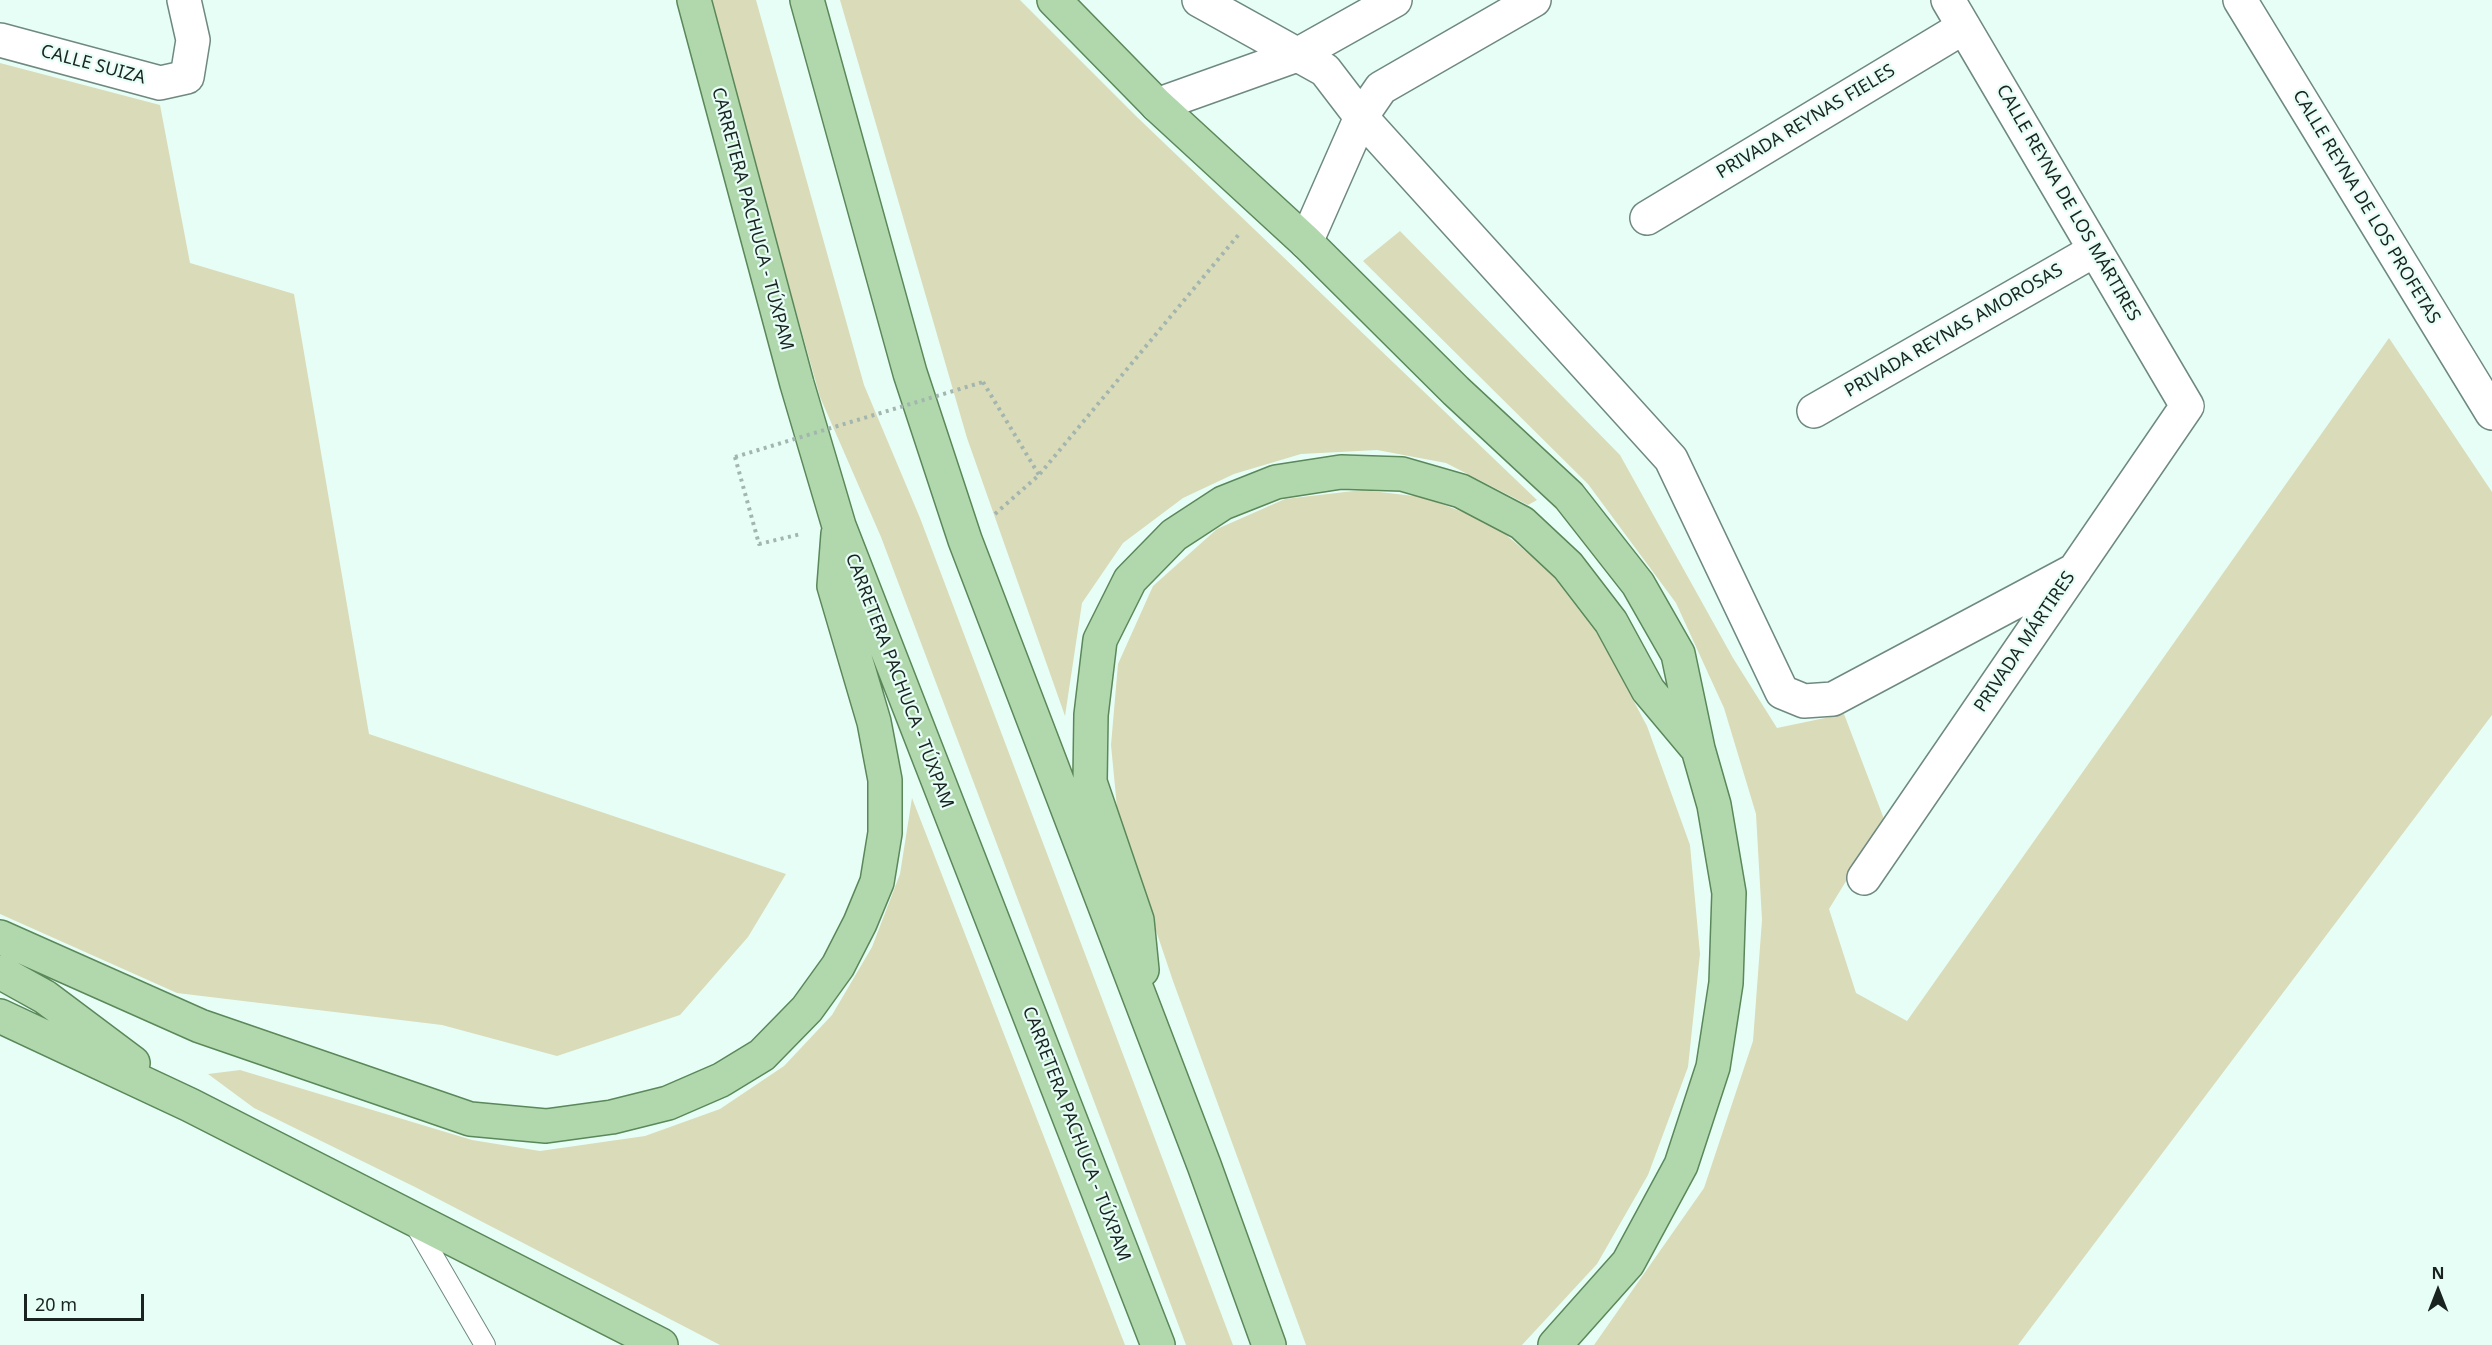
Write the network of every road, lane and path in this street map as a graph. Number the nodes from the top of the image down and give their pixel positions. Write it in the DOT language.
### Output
graph roads {
  1 [pos="184,0"];
  2 [pos="694,0"];
  3 [pos="807,0"];
  4 [pos="1054,0"];
  5 [pos="1199,0"];
  6 [pos="1395,0"];
  7 [pos="1534,0"];
  8 [pos="2240,0"];
  9 [pos="1956,13"];
  10 [pos="0,40"];
  11 [pos="1297,55"];
  12 [pos="1156,105"];
  13 [pos="1361,117"];
  14 [pos="1265,203"];
  15 [pos="1647,218"];
  16 [pos="1306,242"];
  17 [pos="2095,250"];
  18 [pos="2187,406"];
  19 [pos="1814,411"];
  20 [pos="2492,413"];
  21 [pos="1039,475"];
  22 [pos="839,526"];
  23 [pos="777,538"];
  24 [pos="965,540"];
  25 [pos="2075,570"];
  26 [pos="1698,749"];
  27 [pos="1864,878"];
  28 [pos="0,937"];
  29 [pos="0,972"];
  30 [pos="1147,1013"];
  31 [pos="0,1016"];
  32 [pos="190,1105"];
  33 [pos="412,1220"];
  34 [pos="554,1292"];
  35 [pos="485,1345"];
  36 [pos="621,1345"];
  37 [pos="661,1345"];
  38 [pos="1158,1345"];
  39 [pos="1269,1345"];
  40 [pos="1555,1345"];
  1 -- 10 [label="street, CALLE SUIZA"];
  2 -- 22 [label="main road, CARRETERA PACHUCA - TÚXPAM"];
  3 -- 24 [label="main road"];
  4 -- 12 [label="main road"];
  5 -- 11 [label="street"];
  6 -- 11 [label="street"];
  7 -- 13 [label="street"];
  8 -- 20 [label="street, CALLE REYNA DE LOS PROFETAS"];
  9 -- 15 [label="street, PRIVADA REYNAS FIELES"];
  9 -- 17 [label="street, CALLE REYNA DE LOS MÁRTIRES"];
  11 -- 12 [label="street"];
  11 -- 13 [label="street"];
  12 -- 14 [label="main road"];
  13 -- 16 [label="street"];
  13 -- 25 [label="street"];
  14 -- 16 [label="main road"];
  14 -- 21 [label="path"];
  16 -- 26 [label="main road"];
  17 -- 18 [label="street, CALLE REYNA DE LOS MÁRTIRES"];
  17 -- 19 [label="street, PRIVADA REYNAS AMOROSAS"];
  18 -- 25 [label="street, PRIVADA MÁRTIRES"];
  21 -- 23 [label="path, bridge"];
  21 -- 24 [label="path"];
  22 -- 28 [label="main road"];
  22 -- 38 [label="main road, CARRETERA PACHUCA - TÚXPAM"];
  24 -- 30 [label="main road"];
  25 -- 27 [label="street, PRIVADA MÁRTIRES"];
  26 -- 30 [label="main road"];
  26 -- 40 [label="main road"];
  29 -- 32 [label="main road"];
  30 -- 39 [label="main road"];
  31 -- 32 [label="main road"];
  32 -- 33 [label="main road"];
  33 -- 34 [label="main road"];
  33 -- 35 [label="lane"];
  34 -- 36 [label="main road"];
  34 -- 37 [label="main road"];
}
